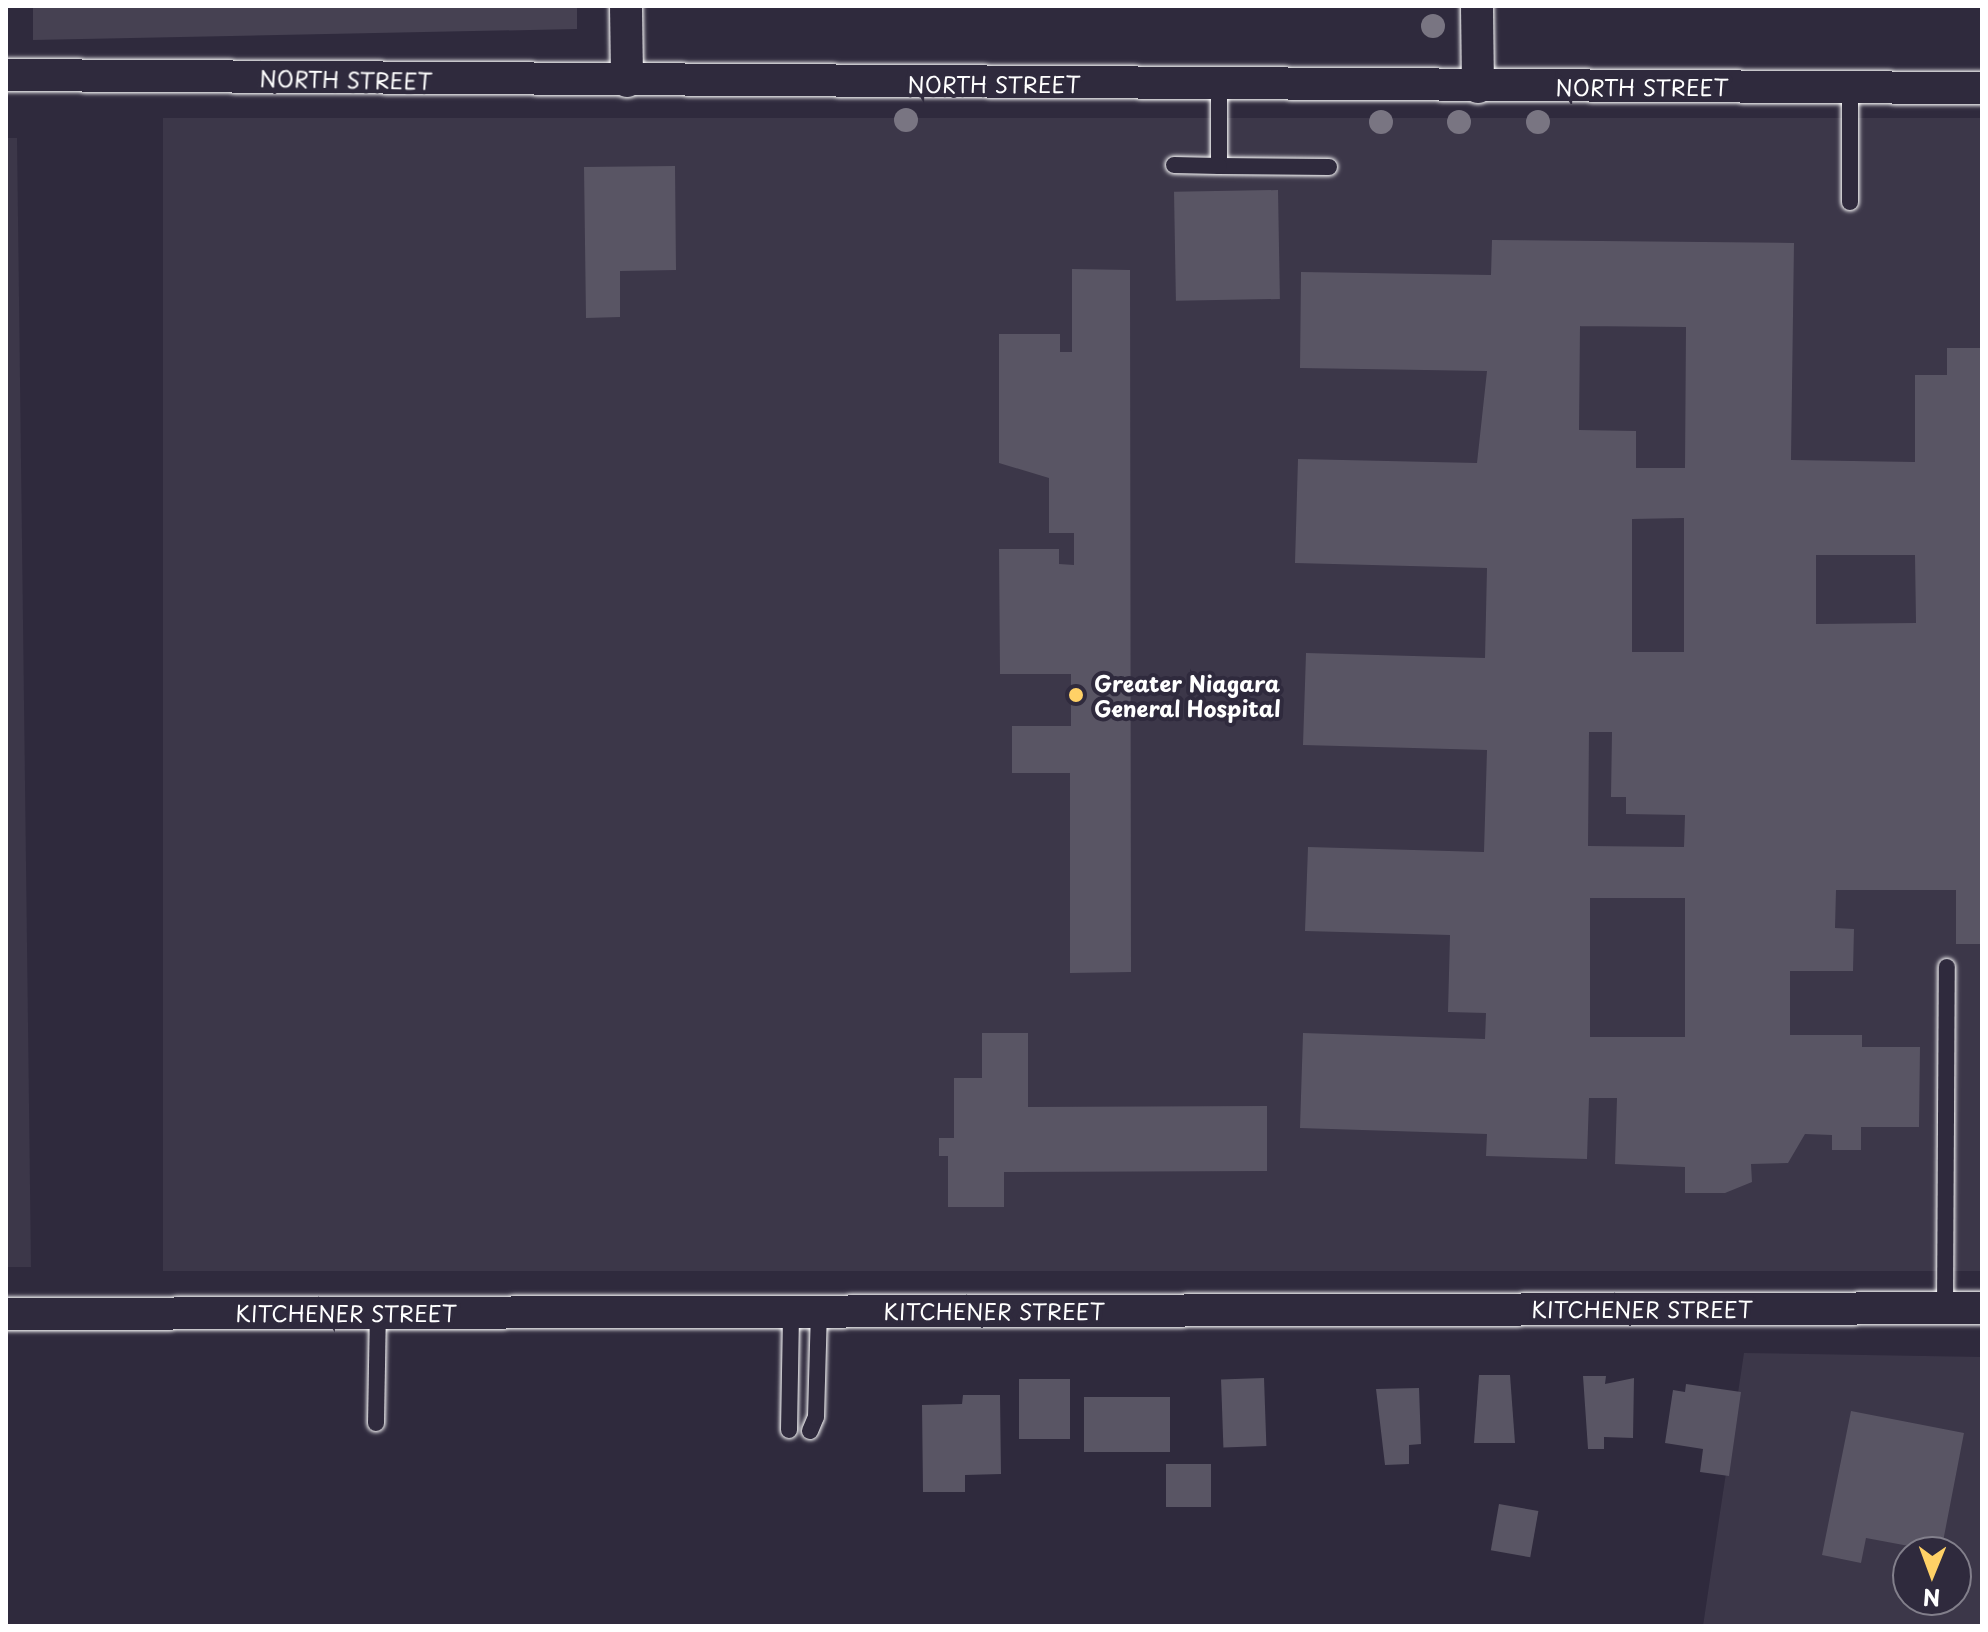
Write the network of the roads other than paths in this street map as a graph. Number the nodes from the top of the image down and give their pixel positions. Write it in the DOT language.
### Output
graph roads {
  1 [pos="626,6"];
  2 [pos="1477,6"];
  3 [pos="6,75"];
  4 [pos="627,81"];
  5 [pos="1219,85"];
  6 [pos="1478,87"];
  7 [pos="1982,88"];
  8 [pos="1850,89"];
  9 [pos="1174,165"];
  10 [pos="1219,166"];
  11 [pos="1329,167"];
  12 [pos="1850,202"];
  13 [pos="1947,967"];
  14 [pos="1982,1308"];
  15 [pos="1945,1309"];
  16 [pos="805,1312"];
  17 [pos="378,1313"];
  18 [pos="6,1314"];
  19 [pos="376,1423"];
  20 [pos="789,1430"];
  21 [pos="810,1431"];
  1 -- 4 [label="street"];
  2 -- 6 [label="street"];
  3 -- 4 [label="street, NORTH STREET"];
  4 -- 5 [label="street, NORTH STREET"];
  5 -- 6 [label="street, NORTH STREET"];
  5 -- 10 [label="lane"];
  6 -- 8 [label="street, NORTH STREET"];
  7 -- 8 [label="street, NORTH STREET"];
  8 -- 12 [label="lane"];
  9 -- 10 [label="lane"];
  10 -- 11 [label="lane"];
  13 -- 15 [label="lane"];
  14 -- 15 [label="street, KITCHENER STREET"];
  15 -- 16 [label="street, KITCHENER STREET"];
  16 -- 17 [label="street, KITCHENER STREET"];
  16 -- 20 [label="lane"];
  16 -- 21 [label="lane"];
  17 -- 18 [label="street, KITCHENER STREET"];
  17 -- 19 [label="lane"];
}
